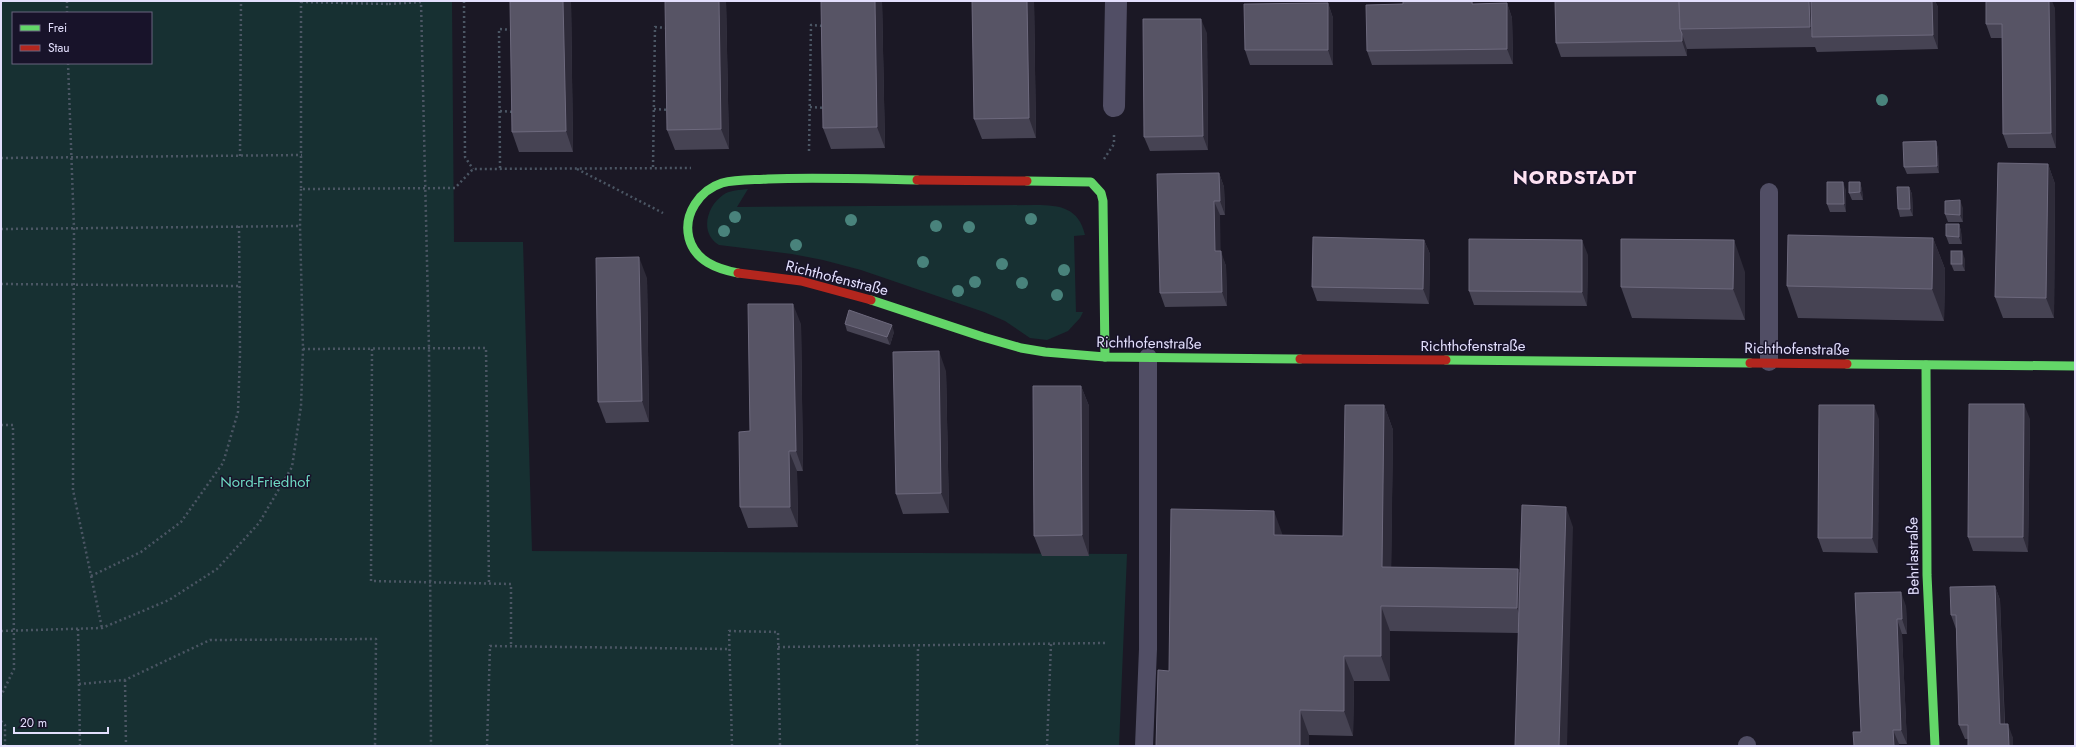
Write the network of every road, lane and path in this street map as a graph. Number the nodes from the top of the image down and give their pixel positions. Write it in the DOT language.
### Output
graph roads {
  1 [pos="67,1"];
  2 [pos="241,1"];
  3 [pos="464,1"];
  4 [pos="1116,1"];
  5 [pos="301,2"];
  6 [pos="389,2"];
  7 [pos="67,12"];
  8 [pos="829,26"];
  9 [pos="672,28"];
  10 [pos="517,30"];
  11 [pos="68,64"];
  12 [pos="1114,106"];
  13 [pos="810,107"];
  14 [pos="830,108"];
  15 [pos="654,109"];
  16 [pos="674,110"];
  17 [pos="500,111"];
  18 [pos="518,112"];
  19 [pos="302,155"];
  20 [pos="240,156"];
  21 [pos="71,157"];
  22 [pos="1,158"];
  23 [pos="653,167"];
  24 [pos="500,168"];
  25 [pos="576,168"];
  26 [pos="473,169"];
  27 [pos="698,170"];
  28 [pos="809,178"];
  29 [pos="1091,182"];
  30 [pos="301,189"];
  31 [pos="426,189"];
  32 [pos="1769,192"];
  33 [pos="239,226"];
  34 [pos="300,226"];
  35 [pos="688,226"];
  36 [pos="74,228"];
  37 [pos="1,229"];
  38 [pos="1,284"];
  39 [pos="74,284"];
  40 [pos="239,286"];
  41 [pos="372,348"];
  42 [pos="428,348"];
  43 [pos="303,349"];
  44 [pos="1105,357"];
  45 [pos="1148,357"];
  46 [pos="1769,362"];
  47 [pos="1926,365"];
  48 [pos="2075,366"];
  49 [pos="1,425"];
  50 [pos="91,576"];
  51 [pos="431,583"];
  52 [pos="489,584"];
  53 [pos="102,628"];
  54 [pos="78,629"];
  55 [pos="1,631"];
  56 [pos="14,631"];
  57 [pos="1106,643"];
  58 [pos="1051,644"];
  59 [pos="511,646"];
  60 [pos="918,646"];
  61 [pos="778,647"];
  62 [pos="729,649"];
  63 [pos="125,680"];
  64 [pos="79,684"];
  65 [pos="1,696"];
  66 [pos="1,721"];
  67 [pos="5,746"];
  68 [pos="80,746"];
  69 [pos="126,746"];
  70 [pos="375,746"];
  71 [pos="431,746"];
  72 [pos="487,746"];
  73 [pos="732,746"];
  74 [pos="780,746"];
  75 [pos="917,746"];
  76 [pos="1047,746"];
  77 [pos="1144,746"];
  78 [pos="1935,746"];
  1 -- 7 [label="path"];
  2 -- 20 [label="path"];
  3 -- 26 [label="path"];
  4 -- 12 [label="street"];
  5 -- 6 [label="path"];
  5 -- 19 [label="path"];
  6 -- 31 [label="path"];
  8 -- 13 [label="path"];
  9 -- 15 [label="path"];
  10 -- 17 [label="path"];
  11 -- 21 [label="path"];
  12 -- 29 [label="path"];
  13 -- 14 [label="path"];
  13 -- 28 [label="path"];
  15 -- 16 [label="path"];
  15 -- 23 [label="path"];
  17 -- 18 [label="path"];
  17 -- 24 [label="path"];
  19 -- 20 [label="path"];
  19 -- 30 [label="path"];
  20 -- 21 [label="path"];
  21 -- 22 [label="path"];
  21 -- 36 [label="path"];
  23 -- 25 [label="path"];
  23 -- 27 [label="path"];
  24 -- 25 [label="path"];
  24 -- 26 [label="path"];
  25 -- 35 [label="path"];
  26 -- 31 [label="path"];
  28 -- 29 [label="street, Richthofenstraße"];
  28 -- 35 [label="street, Richthofenstraße"];
  29 -- 44 [label="street"];
  30 -- 31 [label="path"];
  30 -- 34 [label="path"];
  31 -- 42 [label="path"];
  32 -- 46 [label="lane"];
  33 -- 34 [label="path"];
  33 -- 36 [label="path"];
  33 -- 40 [label="path"];
  34 -- 43 [label="path"];
  35 -- 44 [label="street, Richthofenstraße"];
  36 -- 37 [label="path"];
  36 -- 39 [label="path"];
  38 -- 39 [label="path"];
  39 -- 40 [label="path"];
  39 -- 50 [label="path"];
  40 -- 50 [label="path"];
  41 -- 42 [label="path"];
  41 -- 43 [label="path"];
  41 -- 51 [label="path"];
  42 -- 51 [label="path"];
  42 -- 52 [label="path"];
  43 -- 53 [label="path"];
  44 -- 45 [label="street, Richthofenstraße"];
  45 -- 46 [label="street, Richthofenstraße"];
  45 -- 77 [label="lane"];
  46 -- 47 [label="street, Richthofenstraße"];
  47 -- 48 [label="street, Richthofenstraße"];
  47 -- 78 [label="street, Behrlastraße"];
  49 -- 56 [label="path"];
  50 -- 53 [label="path"];
  51 -- 52 [label="path"];
  51 -- 71 [label="path"];
  52 -- 59 [label="path"];
  53 -- 54 [label="path"];
  54 -- 56 [label="path"];
  54 -- 64 [label="path"];
  55 -- 56 [label="path"];
  56 -- 65 [label="path"];
  57 -- 58 [label="path"];
  58 -- 60 [label="path"];
  58 -- 76 [label="path"];
  59 -- 62 [label="path"];
  59 -- 72 [label="path"];
  60 -- 61 [label="path"];
  60 -- 75 [label="path"];
  61 -- 62 [label="path"];
  61 -- 74 [label="path"];
  62 -- 73 [label="path"];
  63 -- 64 [label="path"];
  63 -- 69 [label="path"];
  63 -- 70 [label="path"];
  64 -- 68 [label="path"];
  66 -- 67 [label="path"];
}
